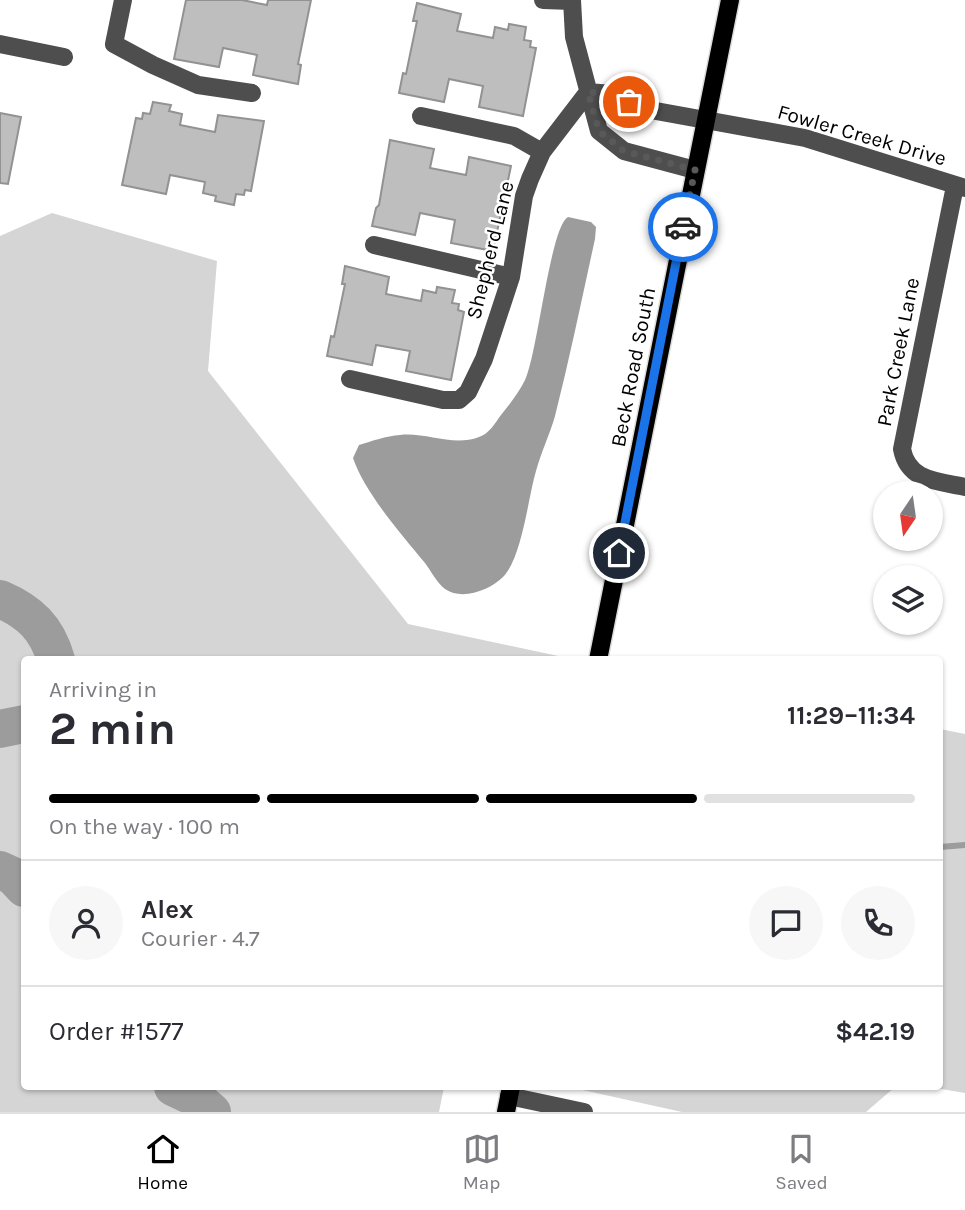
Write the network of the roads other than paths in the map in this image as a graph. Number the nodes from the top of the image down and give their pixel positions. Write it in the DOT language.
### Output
graph roads {
  1 [pos="123,0"];
  2 [pos="543,0"];
  3 [pos="730,0"];
  4 [pos="572,1"];
  5 [pos="0,44"];
  6 [pos="64,57"];
  7 [pos="588,92"];
  8 [pos="252,93"];
  9 [pos="421,116"];
  10 [pos="705,120"];
  11 [pos="542,152"];
  12 [pos="695,170"];
  13 [pos="960,187"];
  14 [pos="374,245"];
  15 [pos="511,277"];
  16 [pos="351,379"];
  17 [pos="965,487"];
  18 [pos="599,656"];
  19 [pos="509,1098"];
  20 [pos="584,1112"];
  1 -- 8 [label="street"];
  2 -- 4 [label="street"];
  3 -- 10 [label="main road, Beck Road South"];
  4 -- 7 [label="street"];
  5 -- 6 [label="street"];
  7 -- 10 [label="street"];
  7 -- 11 [label="street, Shepherd Lane"];
  7 -- 12 [label="street"];
  9 -- 11 [label="street"];
  10 -- 12 [label="main road, Beck Road South"];
  10 -- 13 [label="street, Fowler Creek Drive"];
  11 -- 15 [label="street, Shepherd Lane"];
  12 -- 18 [label="main road, Beck Road South"];
  13 -- 17 [label="street, Park Creek Lane"];
  14 -- 15 [label="street"];
  15 -- 16 [label="street, Shepherd Lane"];
  19 -- 20 [label="street"];
}
